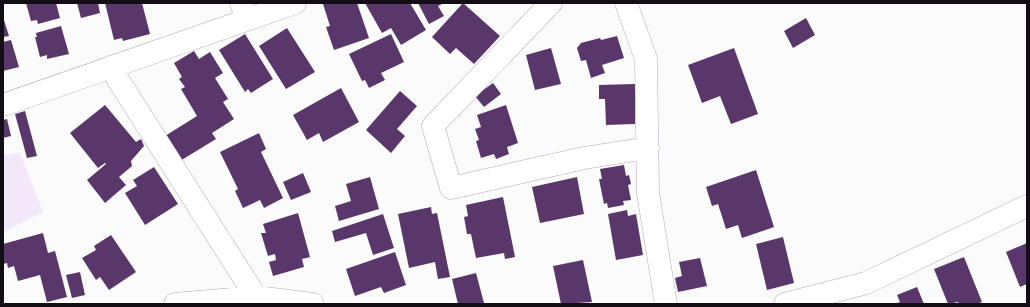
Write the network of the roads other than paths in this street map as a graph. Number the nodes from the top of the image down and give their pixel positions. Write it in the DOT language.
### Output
graph roads {
  1 [pos="295,3"];
  2 [pos="551,3"];
  3 [pos="626,3"];
  4 [pos="244,12"];
  5 [pos="110,67"];
  6 [pos="3,105"];
  7 [pos="648,148"];
  8 [pos="1027,206"];
  9 [pos="256,297"];
  10 [pos="175,304"];
  11 [pos="306,304"];
  12 [pos="666,304"];
  13 [pos="785,304"];
  1 -- 4 [label="street"];
  2 -- 7 [label="street"];
  3 -- 7 [label="street"];
  4 -- 5 [label="street"];
  5 -- 6 [label="street"];
  5 -- 9 [label="street"];
  7 -- 12 [label="street"];
  8 -- 13 [label="street"];
  9 -- 10 [label="street"];
  9 -- 11 [label="street"];
}
